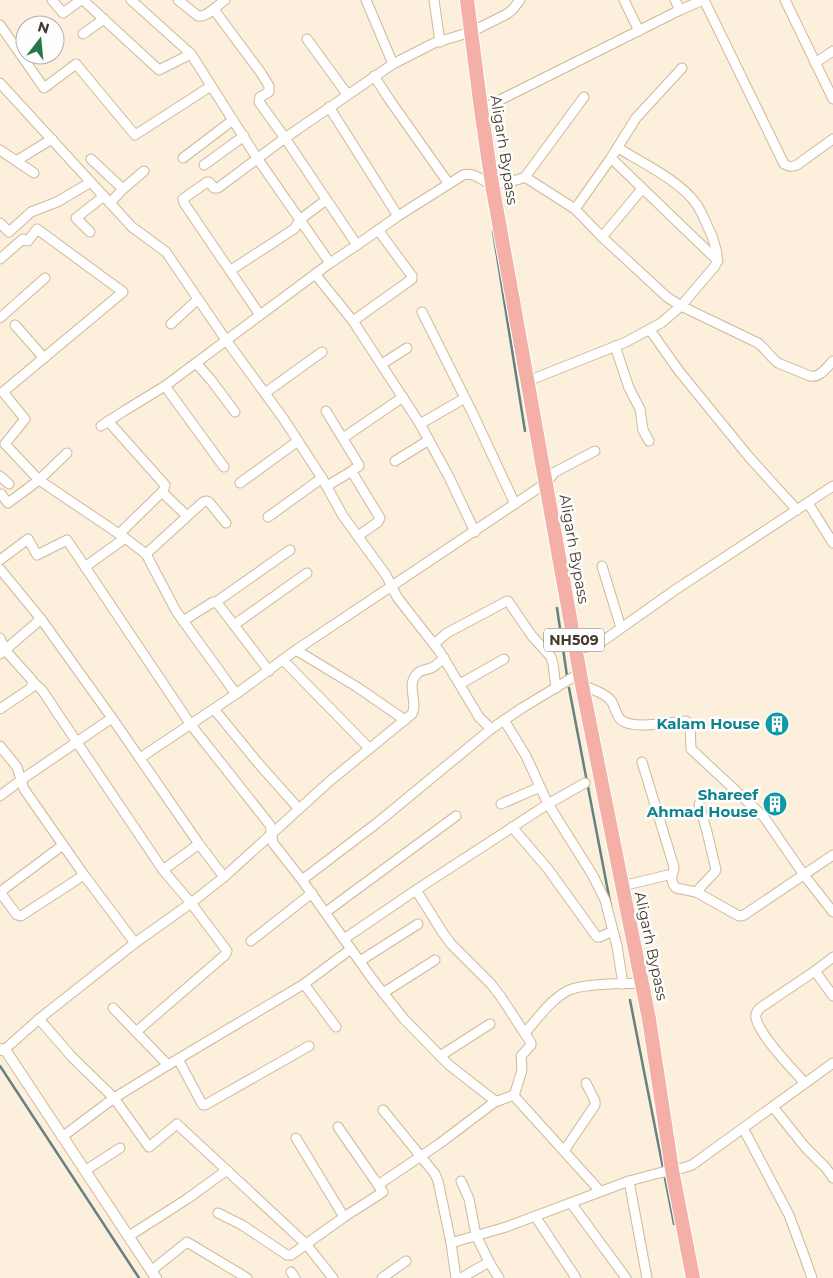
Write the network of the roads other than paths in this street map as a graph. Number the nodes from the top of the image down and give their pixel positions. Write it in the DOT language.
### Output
graph roads {
  1 [pos="52,0"];
  2 [pos="82,0"];
  3 [pos="131,0"];
  4 [pos="178,0"];
  5 [pos="225,0"];
  6 [pos="366,0"];
  7 [pos="434,0"];
  8 [pos="467,0"];
  9 [pos="520,0"];
  10 [pos="624,0"];
  11 [pos="675,0"];
  12 [pos="703,0"];
  13 [pos="785,0"];
  14 [pos="215,8"];
  15 [pos="680,10"];
  16 [pos="104,19"];
  17 [pos="0,25"];
  18 [pos="639,31"];
  19 [pos="471,32"];
  20 [pos="83,34"];
  21 [pos="307,39"];
  22 [pos="440,42"];
  23 [pos="833,51"];
  24 [pos="191,54"];
  25 [pos="815,63"];
  26 [pos="393,64"];
  27 [pos="682,68"];
  28 [pos="374,76"];
  29 [pos="0,83"];
  30 [pos="211,86"];
  31 [pos="347,94"];
  32 [pos="584,97"];
  33 [pos="833,100"];
  34 [pos="329,107"];
  35 [pos="481,109"];
  36 [pos="233,120"];
  37 [pos="244,136"];
  38 [pos="285,138"];
  39 [pos="52,139"];
  40 [pos="833,139"];
  41 [pos="618,148"];
  42 [pos="0,150"];
  43 [pos="182,158"];
  44 [pos="258,158"];
  45 [pos="611,158"];
  46 [pos="91,159"];
  47 [pos="16,161"];
  48 [pos="204,165"];
  49 [pos="144,171"];
  50 [pos="34,174"];
  51 [pos="525,177"];
  52 [pos="91,182"];
  53 [pos="449,184"];
  54 [pos="492,184"];
  55 [pos="122,188"];
  56 [pos="642,189"];
  57 [pos="107,199"];
  58 [pos="326,200"];
  59 [pos="575,209"];
  60 [pos="398,216"];
  61 [pos="300,220"];
  62 [pos="0,223"];
  63 [pos="378,230"];
  64 [pos="90,232"];
  65 [pos="602,237"];
  66 [pos="357,245"];
  67 [pos="0,259"];
  68 [pos="718,261"];
  69 [pos="330,262"];
  70 [pos="231,270"];
  71 [pos="315,274"];
  72 [pos="45,278"];
  73 [pos="197,300"];
  74 [pos="681,306"];
  75 [pos="422,312"];
  76 [pos="260,315"];
  77 [pos="0,318"];
  78 [pos="353,321"];
  79 [pos="171,324"];
  80 [pos="16,325"];
  81 [pos="650,330"];
  82 [pos="226,340"];
  83 [pos="615,346"];
  84 [pos="407,348"];
  85 [pos="322,352"];
  86 [pos="44,358"];
  87 [pos="833,361"];
  88 [pos="196,363"];
  89 [pos="382,364"];
  90 [pos="528,381"];
  91 [pos="165,386"];
  92 [pos="1,390"];
  93 [pos="265,393"];
  94 [pos="403,397"];
  95 [pos="465,398"];
  96 [pos="326,411"];
  97 [pos="235,412"];
  98 [pos="420,424"];
  99 [pos="343,438"];
  100 [pos="428,440"];
  101 [pos="649,441"];
  102 [pos="298,442"];
  103 [pos="595,451"];
  104 [pos="68,453"];
  105 [pos="395,461"];
  106 [pos="224,466"];
  107 [pos="352,471"];
  108 [pos="0,476"];
  109 [pos="322,478"];
  110 [pos="39,480"];
  111 [pos="240,483"];
  112 [pos="546,483"];
  113 [pos="9,484"];
  114 [pos="327,486"];
  115 [pos="833,486"];
  116 [pos="162,492"];
  117 [pos="0,495"];
  118 [pos="808,503"];
  119 [pos="515,504"];
  120 [pos="797,510"];
  121 [pos="187,516"];
  122 [pos="268,517"];
  123 [pos="226,523"];
  124 [pos="475,532"];
  125 [pos="122,536"];
  126 [pos="358,536"];
  127 [pos="833,543"];
  128 [pos="290,550"];
  129 [pos="146,554"];
  130 [pos="0,560"];
  131 [pos="602,566"];
  132 [pos="85,567"];
  133 [pos="0,569"];
  134 [pos="307,573"];
  135 [pos="391,587"];
  136 [pos="216,602"];
  137 [pos="41,619"];
  138 [pos="183,621"];
  139 [pos="234,625"];
  140 [pos="621,628"];
  141 [pos="0,638"];
  142 [pos="434,644"];
  143 [pos="296,650"];
  144 [pos="576,650"];
  145 [pos="3,652"];
  146 [pos="444,658"];
  147 [pos="504,658"];
  148 [pos="283,660"];
  149 [pos="268,671"];
  150 [pos="581,679"];
  151 [pos="33,682"];
  152 [pos="460,684"];
  153 [pos="556,688"];
  154 [pos="236,694"];
  155 [pos="0,709"];
  156 [pos="214,709"];
  157 [pos="112,718"];
  158 [pos="405,720"];
  159 [pos="504,720"];
  160 [pos="191,725"];
  161 [pos="491,729"];
  162 [pos="76,742"];
  163 [pos="0,746"];
  164 [pos="369,748"];
  165 [pos="140,758"];
  166 [pos="642,762"];
  167 [pos="21,780"];
  168 [pos="585,783"];
  169 [pos="540,788"];
  170 [pos="0,796"];
  171 [pos="501,804"];
  172 [pos="548,804"];
  173 [pos="699,804"];
  174 [pos="299,809"];
  175 [pos="456,816"];
  176 [pos="512,826"];
  177 [pos="271,834"];
  178 [pos="199,844"];
  179 [pos="63,845"];
  180 [pos="833,855"];
  181 [pos="163,870"];
  182 [pos="84,875"];
  183 [pos="804,875"];
  184 [pos="671,876"];
  185 [pos="224,877"];
  186 [pos="302,880"];
  187 [pos="622,886"];
  188 [pos="416,890"];
  189 [pos="696,892"];
  190 [pos="312,893"];
  191 [pos="191,903"];
  192 [pos="326,912"];
  193 [pos="833,912"];
  194 [pos="418,924"];
  195 [pos="614,931"];
  196 [pos="344,939"];
  197 [pos="251,941"];
  198 [pos="135,944"];
  199 [pos="351,949"];
  200 [pos="833,957"];
  201 [pos="435,960"];
  202 [pos="360,961"];
  203 [pos="815,971"];
  204 [pos="642,982"];
  205 [pos="304,984"];
  206 [pos="623,984"];
  207 [pos="383,993"];
  208 [pos="833,996"];
  209 [pos="113,1008"];
  210 [pos="39,1019"];
  211 [pos="490,1024"];
  212 [pos="336,1027"];
  213 [pos="136,1032"];
  214 [pos="525,1033"];
  215 [pos="310,1046"];
  216 [pos="2,1050"];
  217 [pos="440,1056"];
  218 [pos="178,1059"];
  219 [pos="833,1063"];
  220 [pos="168,1065"];
  221 [pos="586,1083"];
  222 [pos="805,1084"];
  223 [pos="514,1096"];
  224 [pos="114,1098"];
  225 [pos="496,1101"];
  226 [pos="773,1107"];
  227 [pos="383,1110"];
  228 [pos="338,1127"];
  229 [pos="743,1128"];
  230 [pos="62,1137"];
  231 [pos="296,1138"];
  232 [pos="120,1148"];
  233 [pos="564,1152"];
  234 [pos="420,1156"];
  235 [pos="86,1170"];
  236 [pos="227,1170"];
  237 [pos="666,1172"];
  238 [pos="833,1178"];
  239 [pos="462,1181"];
  240 [pos="629,1181"];
  241 [pos="378,1185"];
  242 [pos="600,1191"];
  243 [pos="571,1203"];
  244 [pos="218,1213"];
  245 [pos="535,1216"];
  246 [pos="344,1218"];
  247 [pos="476,1235"];
  248 [pos="129,1236"];
  249 [pos="451,1243"];
  250 [pos="306,1244"];
  251 [pos="406,1261"];
  252 [pos="488,1262"];
  253 [pos="154,1274"];
  254 [pos="247,1278"];
  255 [pos="333,1278"];
  256 [pos="382,1278"];
  257 [pos="456,1278"];
  258 [pos="461,1278"];
  259 [pos="499,1278"];
  260 [pos="576,1278"];
  261 [pos="626,1278"];
  262 [pos="648,1278"];
  263 [pos="693,1278"];
  264 [pos="812,1278"];
  1 -- 2 [label="street"];
  2 -- 16 [label="street"];
  3 -- 24 [label="street"];
  4 -- 14 [label="street"];
  5 -- 14 [label="street"];
  6 -- 26 [label="street"];
  7 -- 22 [label="street"];
  8 -- 19 [label="highway, Aligarh Bypass / NH509"];
  9 -- 19 [label="street"];
  10 -- 18 [label="street"];
  11 -- 15 [label="street"];
  12 -- 15 [label="street"];
  12 -- 40 [label="street"];
  13 -- 25 [label="street"];
  14 -- 38 [label="street"];
  15 -- 18 [label="street"];
  16 -- 20 [label="street"];
  16 -- 24 [label="street"];
  17 -- 30 [label="street"];
  18 -- 35 [label="street"];
  19 -- 22 [label="street"];
  19 -- 35 [label="highway, Aligarh Bypass / NH509"];
  21 -- 31 [label="street"];
  22 -- 26 [label="street"];
  23 -- 25 [label="street"];
  24 -- 30 [label="street"];
  25 -- 33 [label="street"];
  26 -- 28 [label="street"];
  27 -- 41 [label="street"];
  28 -- 31 [label="street"];
  28 -- 53 [label="street"];
  29 -- 39 [label="street"];
  30 -- 36 [label="street"];
  31 -- 34 [label="street"];
  32 -- 51 [label="street"];
  34 -- 38 [label="street"];
  34 -- 60 [label="street"];
  35 -- 54 [label="highway, Aligarh Bypass / NH509"];
  36 -- 37 [label="street"];
  36 -- 43 [label="street"];
  37 -- 44 [label="street"];
  37 -- 48 [label="street"];
  38 -- 44 [label="street"];
  38 -- 58 [label="street"];
  39 -- 47 [label="street"];
  39 -- 52 [label="street"];
  41 -- 45 [label="street"];
  41 -- 68 [label="street"];
  42 -- 47 [label="street"];
  44 -- 61 [label="street"];
  44 -- 70 [label="street"];
  45 -- 56 [label="street"];
  45 -- 59 [label="street"];
  46 -- 55 [label="street"];
  47 -- 50 [label="street"];
  49 -- 55 [label="street"];
  51 -- 54 [label="street"];
  51 -- 59 [label="street"];
  52 -- 57 [label="street"];
  52 -- 62 [label="street"];
  53 -- 54 [label="street"];
  53 -- 60 [label="street"];
  54 -- 90 [label="highway, Aligarh Bypass / NH509"];
  55 -- 57 [label="street"];
  56 -- 65 [label="street"];
  56 -- 68 [label="street"];
  57 -- 64 [label="street"];
  57 -- 73 [label="street"];
  58 -- 61 [label="street"];
  58 -- 66 [label="street"];
  59 -- 65 [label="street"];
  60 -- 63 [label="street"];
  61 -- 69 [label="street"];
  61 -- 70 [label="street"];
  63 -- 66 [label="street"];
  63 -- 78 [label="street"];
  65 -- 74 [label="street"];
  66 -- 69 [label="street"];
  67 -- 86 [label="street"];
  68 -- 74 [label="street"];
  69 -- 71 [label="street"];
  70 -- 76 [label="street"];
  71 -- 76 [label="street"];
  71 -- 78 [label="street"];
  72 -- 77 [label="street"];
  73 -- 79 [label="street"];
  73 -- 82 [label="street"];
  74 -- 81 [label="street"];
  74 -- 87 [label="street"];
  75 -- 95 [label="street"];
  76 -- 82 [label="street"];
  78 -- 89 [label="street"];
  80 -- 86 [label="street"];
  81 -- 83 [label="street"];
  81 -- 120 [label="street"];
  82 -- 88 [label="street"];
  82 -- 93 [label="street"];
  83 -- 90 [label="street"];
  83 -- 101 [label="street"];
  84 -- 89 [label="street"];
  85 -- 93 [label="street"];
  86 -- 92 [label="street"];
  88 -- 91 [label="street"];
  88 -- 97 [label="street"];
  89 -- 94 [label="street"];
  90 -- 112 [label="highway, Aligarh Bypass / NH509"];
  91 -- 106 [label="street"];
  91 -- 116 [label="street"];
  92 -- 110 [label="street"];
  93 -- 102 [label="street"];
  94 -- 98 [label="street"];
  94 -- 99 [label="street"];
  95 -- 98 [label="street"];
  95 -- 119 [label="street"];
  96 -- 99 [label="street"];
  98 -- 100 [label="street"];
  99 -- 107 [label="street"];
  100 -- 105 [label="street"];
  100 -- 124 [label="street"];
  102 -- 109 [label="street"];
  102 -- 111 [label="street"];
  103 -- 112 [label="street"];
  104 -- 110 [label="street"];
  107 -- 114 [label="street"];
  107 -- 126 [label="street"];
  108 -- 113 [label="street"];
  109 -- 114 [label="street"];
  109 -- 122 [label="street"];
  110 -- 117 [label="street"];
  110 -- 125 [label="street"];
  112 -- 119 [label="street"];
  112 -- 144 [label="highway, Aligarh Bypass / NH509"];
  114 -- 126 [label="street"];
  115 -- 118 [label="street"];
  116 -- 121 [label="street"];
  116 -- 125 [label="street"];
  118 -- 120 [label="street"];
  118 -- 127 [label="street"];
  119 -- 124 [label="street"];
  120 -- 140 [label="street"];
  121 -- 123 [label="street"];
  121 -- 129 [label="street"];
  124 -- 135 [label="street"];
  125 -- 129 [label="street"];
  125 -- 132 [label="street"];
  126 -- 135 [label="street"];
  128 -- 136 [label="street"];
  129 -- 138 [label="street"];
  130 -- 132 [label="street"];
  131 -- 140 [label="street"];
  132 -- 160 [label="street"];
  133 -- 137 [label="street"];
  134 -- 139 [label="street"];
  135 -- 142 [label="street"];
  135 -- 143 [label="street"];
  136 -- 138 [label="street"];
  136 -- 139 [label="street"];
  137 -- 145 [label="street"];
  137 -- 157 [label="street"];
  138 -- 154 [label="street"];
  139 -- 149 [label="street"];
  140 -- 144 [label="street"];
  141 -- 145 [label="street"];
  142 -- 146 [label="street"];
  142 -- 153 [label="street"];
  143 -- 148 [label="street"];
  143 -- 158 [label="street"];
  144 -- 150 [label="highway, Aligarh Bypass / NH509"];
  145 -- 151 [label="street"];
  146 -- 152 [label="street"];
  146 -- 158 [label="street"];
  147 -- 152 [label="street"];
  148 -- 149 [label="street"];
  148 -- 164 [label="street"];
  149 -- 154 [label="street"];
  150 -- 153 [label="street"];
  150 -- 183 [label="street"];
  150 -- 187 [label="highway, Aligarh Bypass / NH509"];
  151 -- 155 [label="street"];
  151 -- 162 [label="street"];
  152 -- 161 [label="street"];
  153 -- 159 [label="street"];
  154 -- 156 [label="street"];
  156 -- 160 [label="street"];
  156 -- 174 [label="street"];
  157 -- 162 [label="street"];
  157 -- 165 [label="street"];
  158 -- 164 [label="street"];
  159 -- 161 [label="street"];
  159 -- 169 [label="street"];
  160 -- 165 [label="street"];
  160 -- 177 [label="street"];
  161 -- 186 [label="street"];
  162 -- 167 [label="street"];
  162 -- 181 [label="street"];
  163 -- 167 [label="street"];
  164 -- 174 [label="street"];
  165 -- 178 [label="street"];
  166 -- 184 [label="street"];
  167 -- 170 [label="street"];
  167 -- 179 [label="street"];
  168 -- 172 [label="street"];
  169 -- 171 [label="street"];
  169 -- 172 [label="street"];
  172 -- 176 [label="street"];
  172 -- 195 [label="street"];
  173 -- 189 [label="street"];
  174 -- 177 [label="street"];
  175 -- 192 [label="street"];
  176 -- 188 [label="street"];
  176 -- 195 [label="street"];
  177 -- 185 [label="street"];
  177 -- 186 [label="street"];
  178 -- 181 [label="street"];
  178 -- 185 [label="street"];
  179 -- 182 [label="street"];
  179 -- 182 [label="street"];
  180 -- 183 [label="street"];
  181 -- 191 [label="street"];
  182 -- 198 [label="street"];
  183 -- 189 [label="street"];
  183 -- 193 [label="street"];
  184 -- 187 [label="street"];
  184 -- 189 [label="street"];
  185 -- 191 [label="street"];
  186 -- 190 [label="street"];
  187 -- 204 [label="highway, Aligarh Bypass / NH509"];
  188 -- 196 [label="street"];
  188 -- 214 [label="street"];
  190 -- 192 [label="street"];
  190 -- 197 [label="street"];
  191 -- 198 [label="street"];
  191 -- 213 [label="street"];
  192 -- 196 [label="street"];
  194 -- 202 [label="street"];
  195 -- 206 [label="street"];
  196 -- 199 [label="street"];
  198 -- 210 [label="street"];
  199 -- 202 [label="street"];
  199 -- 205 [label="street"];
  200 -- 203 [label="street"];
  201 -- 207 [label="street"];
  202 -- 207 [label="street"];
  203 -- 208 [label="street"];
  203 -- 222 [label="street"];
  204 -- 206 [label="street"];
  204 -- 237 [label="highway, Aligarh Bypass / NH509"];
  205 -- 212 [label="street"];
  205 -- 218 [label="street"];
  206 -- 214 [label="street"];
  207 -- 217 [label="street"];
  209 -- 213 [label="street"];
  210 -- 216 [label="street"];
  210 -- 224 [label="street"];
  211 -- 217 [label="street"];
  213 -- 220 [label="street"];
  214 -- 223 [label="street"];
  215 -- 218 [label="street"];
  216 -- 230 [label="street"];
  217 -- 225 [label="street"];
  218 -- 220 [label="street"];
  219 -- 222 [label="street"];
  220 -- 224 [label="street"];
  221 -- 233 [label="street"];
  222 -- 226 [label="street"];
  223 -- 225 [label="street"];
  223 -- 233 [label="street"];
  224 -- 230 [label="street"];
  224 -- 236 [label="street"];
  225 -- 234 [label="street"];
  226 -- 229 [label="street"];
  226 -- 238 [label="street"];
  227 -- 234 [label="street"];
  228 -- 241 [label="street"];
  229 -- 237 [label="street"];
  229 -- 264 [label="street"];
  230 -- 235 [label="street"];
  231 -- 246 [label="street"];
  232 -- 235 [label="street"];
  233 -- 242 [label="street"];
  234 -- 241 [label="street"];
  234 -- 249 [label="street"];
  235 -- 248 [label="street"];
  236 -- 248 [label="street"];
  236 -- 250 [label="street"];
  237 -- 240 [label="street"];
  237 -- 263 [label="highway, Aligarh Bypass / NH509"];
  239 -- 247 [label="street"];
  240 -- 242 [label="street"];
  240 -- 262 [label="street"];
  241 -- 246 [label="street"];
  242 -- 243 [label="street"];
  243 -- 245 [label="street"];
  243 -- 261 [label="street"];
  244 -- 250 [label="street"];
  245 -- 247 [label="street"];
  245 -- 260 [label="street"];
  246 -- 250 [label="street"];
  247 -- 249 [label="street"];
  247 -- 252 [label="street"];
  248 -- 253 [label="street"];
  249 -- 257 [label="street"];
  250 -- 255 [label="street"];
  251 -- 256 [label="street"];
  252 -- 258 [label="street"];
  252 -- 259 [label="street"];
  253 -- 254 [label="street"];
}
